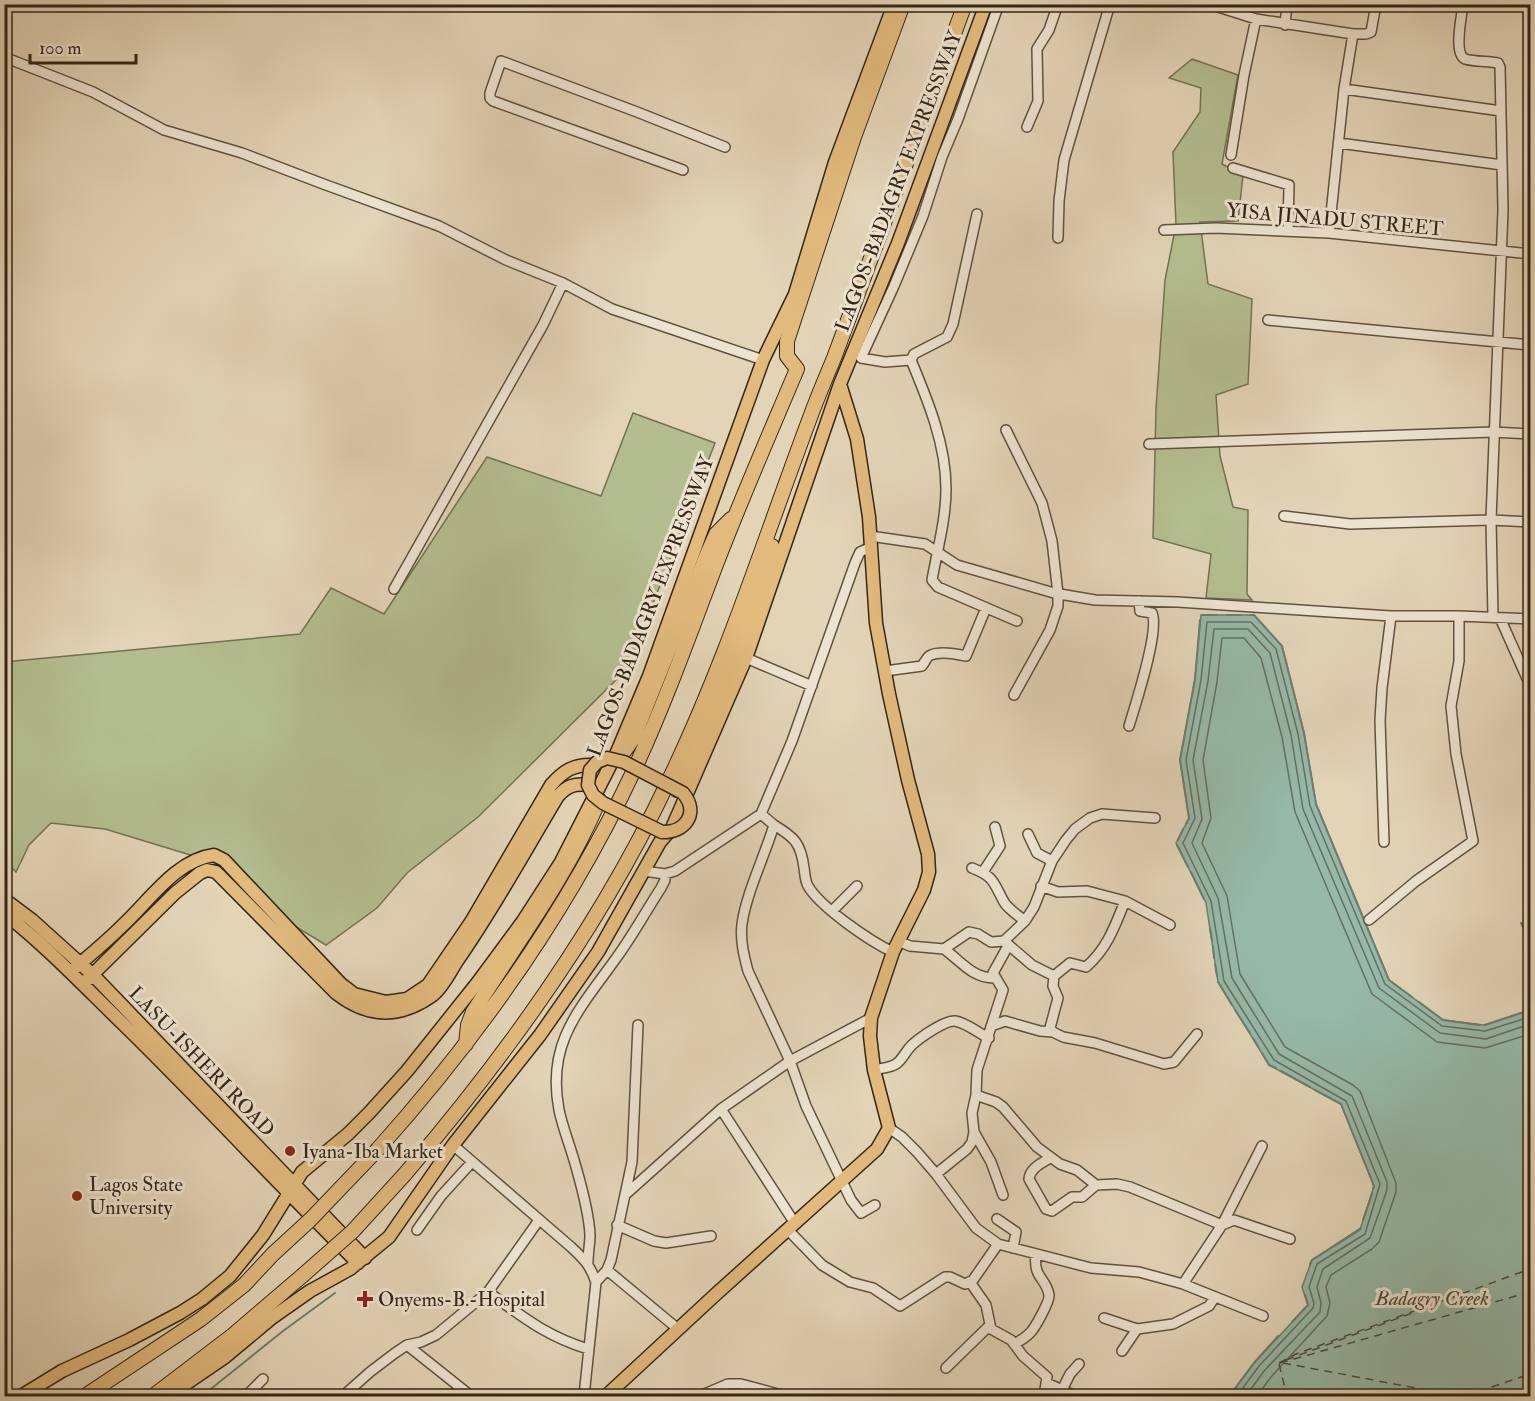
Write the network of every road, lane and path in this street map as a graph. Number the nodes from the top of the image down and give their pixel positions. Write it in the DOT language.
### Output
graph roads {
  1 [pos="894,4"];
  2 [pos="903,4"];
  3 [pos="965,4"];
  4 [pos="986,4"];
  5 [pos="999,4"];
  6 [pos="1058,4"];
  7 [pos="1110,4"];
  8 [pos="1209,4"];
  9 [pos="1287,4"];
  10 [pos="1376,4"];
  11 [pos="1463,4"];
  12 [pos="1256,20"];
  13 [pos="1286,25"];
  14 [pos="1353,34"];
  15 [pos="4,57"];
  16 [pos="1344,89"];
  17 [pos="1501,111"];
  18 [pos="1027,127"];
  19 [pos="1339,143"];
  20 [pos="725,147"];
  21 [pos="1231,155"];
  22 [pos="1502,165"];
  23 [pos="1233,168"];
  24 [pos="683,170"];
  25 [pos="911,210"];
  26 [pos="977,214"];
  27 [pos="923,216"];
  28 [pos="1164,230"];
  29 [pos="1288,231"];
  30 [pos="1329,233"];
  31 [pos="901,234"];
  32 [pos="1058,238"];
  33 [pos="914,239"];
  34 [pos="1502,252"];
  35 [pos="1530,254"];
  36 [pos="563,283"];
  37 [pos="1268,320"];
  38 [pos="1498,343"];
  39 [pos="1530,345"];
  40 [pos="763,360"];
  41 [pos="911,360"];
  42 [pos="840,384"];
  43 [pos="832,408"];
  44 [pos="855,429"];
  45 [pos="1006,430"];
  46 [pos="1493,432"];
  47 [pos="1530,434"];
  48 [pos="1149,444"];
  49 [pos="735,515"];
  50 [pos="1284,516"];
  51 [pos="1491,520"];
  52 [pos="1530,522"];
  53 [pos="769,531"];
  54 [pos="871,542"];
  55 [pos="937,553"];
  56 [pos="393,589"];
  57 [pos="1058,594"];
  58 [pos="1139,601"];
  59 [pos="986,608"];
  60 [pos="1391,616"];
  61 [pos="1459,616"];
  62 [pos="1496,617"];
  63 [pos="1530,619"];
  64 [pos="1017,621"];
  65 [pos="746,658"];
  66 [pos="885,670"];
  67 [pos="1530,685"];
  68 [pos="812,686"];
  69 [pos="1014,695"];
  70 [pos="1129,726"];
  71 [pos="618,760"];
  72 [pos="594,765"];
  73 [pos="588,785"];
  74 [pos="677,790"];
  75 [pos="599,800"];
  76 [pos="761,813"];
  77 [pos="1155,818"];
  78 [pos="774,825"];
  79 [pos="995,827"];
  80 [pos="656,830"];
  81 [pos="1028,834"];
  82 [pos="1384,842"];
  83 [pos="1052,861"];
  84 [pos="972,868"];
  85 [pos="644,871"];
  86 [pos="983,872"];
  87 [pos="665,874"];
  88 [pos="857,886"];
  89 [pos="1041,886"];
  90 [pos="496,889"];
  91 [pos="4,899"];
  92 [pos="1125,901"];
  93 [pos="832,911"];
  94 [pos="4,913"];
  95 [pos="1369,920"];
  96 [pos="1025,921"];
  97 [pos="1170,926"];
  98 [pos="1006,943"];
  99 [pos="895,946"];
  100 [pos="944,949"];
  101 [pos="81,963"];
  102 [pos="70,972"];
  103 [pos="93,975"];
  104 [pos="1054,976"];
  105 [pos="994,978"];
  106 [pos="83,984"];
  107 [pos="871,1018"];
  108 [pos="638,1025"];
  109 [pos="992,1026"];
  110 [pos="1053,1032"];
  111 [pos="1197,1034"];
  112 [pos="989,1038"];
  113 [pos="465,1045"];
  114 [pos="790,1061"];
  115 [pos="495,1062"];
  116 [pos="874,1070"];
  117 [pos="976,1095"];
  118 [pos="721,1109"];
  119 [pos="889,1128"];
  120 [pos="974,1132"];
  121 [pos="453,1145"];
  122 [pos="1262,1146"];
  123 [pos="1050,1158"];
  124 [pos="472,1162"];
  125 [pos="632,1162"];
  126 [pos="646,1174"];
  127 [pos="936,1174"];
  128 [pos="841,1181"];
  129 [pos="1096,1185"];
  130 [pos="291,1190"];
  131 [pos="625,1195"];
  132 [pos="1004,1195"];
  133 [pos="875,1205"];
  134 [pos="997,1219"];
  135 [pos="539,1220"];
  136 [pos="617,1225"];
  137 [pos="1222,1225"];
  138 [pos="790,1226"];
  139 [pos="417,1230"];
  140 [pos="711,1236"];
  141 [pos="1290,1239"];
  142 [pos="998,1244"];
  143 [pos="1013,1248"];
  144 [pos="1036,1254"];
  145 [pos="362,1260"];
  146 [pos="588,1262"];
  147 [pos="606,1270"];
  148 [pos="596,1282"];
  149 [pos="970,1282"];
  150 [pos="1183,1284"];
  151 [pos="488,1292"];
  152 [pos="1215,1297"];
  153 [pos="1263,1316"];
  154 [pos="1104,1318"];
  155 [pos="989,1326"];
  156 [pos="678,1329"];
  157 [pos="1137,1329"];
  158 [pos="1014,1344"];
  159 [pos="407,1345"];
  160 [pos="588,1349"];
  161 [pos="1122,1351"];
  162 [pos="1079,1364"];
  163 [pos="946,1368"];
  164 [pos="263,1379"];
  165 [pos="1047,1383"];
  166 [pos="1062,1390"];
  167 [pos="465,1395"];
  168 [pos="21,1396"];
  169 [pos="85,1396"];
  170 [pos="153,1396"];
  171 [pos="168,1396"];
  172 [pos="246,1396"];
  173 [pos="344,1396"];
  174 [pos="584,1396"];
  175 [pos="606,1396"];
  176 [pos="700,1396"];
  177 [pos="785,1396"];
  178 [pos="1044,1396"];
  179 [pos="1076,1396"];
  1 -- 40 [label="main road, LAGOS-BADAGRY EXPRESSWAY"];
  2 -- 49 [label="highway"];
  3 -- 53 [label="highway, LAGOS-BADAGRY EXPRESSWAY"];
  4 -- 25 [label="main road, LAGOS-BADAGRY EXPRESSWAY"];
  5 -- 27 [label="street"];
  6 -- 18 [label="street"];
  7 -- 32 [label="street"];
  8 -- 12 [label="street"];
  9 -- 13 [label="street"];
  10 -- 14 [label="street"];
  11 -- 17 [label="street"];
  12 -- 13 [label="street"];
  12 -- 21 [label="street"];
  13 -- 14 [label="street"];
  14 -- 16 [label="street"];
  15 -- 36 [label="street"];
  16 -- 17 [label="street"];
  16 -- 19 [label="street"];
  17 -- 22 [label="street"];
  19 -- 22 [label="street"];
  19 -- 30 [label="street"];
  20 -- 24 [label="street"];
  22 -- 34 [label="street"];
  23 -- 29 [label="street"];
  25 -- 27 [label="street"];
  25 -- 31 [label="main road, LAGOS-BADAGRY EXPRESSWAY"];
  26 -- 41 [label="street"];
  27 -- 33 [label="street"];
  28 -- 29 [label="street, YISA JINADU STREET"];
  29 -- 30 [label="street, YISA JINADU STREET"];
  30 -- 34 [label="street, YISA JINADU STREET"];
  31 -- 33 [label="street"];
  31 -- 42 [label="main road, LAGOS-BADAGRY EXPRESSWAY"];
  33 -- 41 [label="street"];
  34 -- 35 [label="street, YISA JINADU STREET"];
  34 -- 38 [label="street"];
  36 -- 40 [label="street"];
  36 -- 56 [label="street"];
  37 -- 38 [label="street"];
  38 -- 39 [label="street"];
  38 -- 46 [label="street"];
  40 -- 130 [label="main road, LAGOS-BADAGRY EXPRESSWAY"];
  41 -- 55 [label="street"];
  42 -- 43 [label="main road, LAGOS-BADAGRY EXPRESSWAY"];
  42 -- 44 [label="main road"];
  43 -- 44 [label="main road"];
  43 -- 65 [label="main road, LAGOS-BADAGRY EXPRESSWAY"];
  44 -- 54 [label="main road"];
  45 -- 57 [label="street"];
  46 -- 47 [label="street"];
  46 -- 48 [label="street"];
  46 -- 51 [label="street"];
  49 -- 71 [label="highway"];
  49 -- 113 [label="highway"];
  50 -- 51 [label="street"];
  51 -- 52 [label="street"];
  51 -- 62 [label="street"];
  53 -- 74 [label="highway"];
  53 -- 115 [label="highway, LAGOS-BADAGRY EXPRESSWAY"];
  54 -- 55 [label="street"];
  54 -- 66 [label="main road"];
  54 -- 68 [label="street"];
  55 -- 57 [label="street"];
  55 -- 59 [label="street"];
  57 -- 58 [label="street"];
  57 -- 69 [label="street"];
  58 -- 60 [label="street"];
  58 -- 70 [label="street"];
  59 -- 64 [label="street"];
  59 -- 66 [label="street"];
  60 -- 61 [label="street"];
  60 -- 82 [label="street"];
  61 -- 62 [label="street"];
  61 -- 95 [label="street"];
  62 -- 63 [label="street"];
  62 -- 67 [label="street"];
  65 -- 68 [label="street"];
  65 -- 85 [label="main road, LAGOS-BADAGRY EXPRESSWAY"];
  66 -- 99 [label="main road"];
  68 -- 76 [label="street"];
  71 -- 72 [label="main road, bridge"];
  71 -- 74 [label="main road, bridge"];
  72 -- 73 [label="main road, bridge"];
  72 -- 90 [label="main road"];
  73 -- 75 [label="main road, bridge"];
  73 -- 90 [label="main road"];
  74 -- 80 [label="main road, bridge"];
  75 -- 80 [label="main road, bridge"];
  75 -- 113 [label="highway"];
  76 -- 78 [label="street"];
  76 -- 87 [label="street"];
  77 -- 83 [label="street"];
  78 -- 93 [label="street"];
  78 -- 114 [label="street"];
  79 -- 86 [label="street"];
  80 -- 115 [label="highway"];
  81 -- 83 [label="street"];
  83 -- 89 [label="street"];
  84 -- 86 [label="street"];
  85 -- 87 [label="street"];
  85 -- 121 [label="main road, LAGOS-BADAGRY EXPRESSWAY"];
  86 -- 96 [label="street"];
  87 -- 146 [label="street"];
  88 -- 93 [label="street"];
  89 -- 92 [label="street"];
  89 -- 96 [label="street"];
  90 -- 101 [label="main road"];
  90 -- 103 [label="main road"];
  91 -- 101 [label="main road, LASU-ISHERI ROAD"];
  92 -- 97 [label="street"];
  92 -- 104 [label="street"];
  93 -- 99 [label="street"];
  94 -- 102 [label="main road, LASU-ISHERI ROAD"];
  96 -- 98 [label="street"];
  98 -- 100 [label="street"];
  98 -- 104 [label="street"];
  98 -- 105 [label="street"];
  99 -- 100 [label="street"];
  99 -- 107 [label="main road"];
  100 -- 105 [label="street"];
  101 -- 102 [label="main road"];
  101 -- 103 [label="main road, LASU-ISHERI ROAD"];
  102 -- 106 [label="main road, LASU-ISHERI ROAD"];
  103 -- 106 [label="main road"];
  103 -- 130 [label="main road, LASU-ISHERI ROAD"];
  104 -- 110 [label="street"];
  105 -- 109 [label="street"];
  106 -- 130 [label="main road, LASU-ISHERI ROAD"];
  107 -- 114 [label="street"];
  107 -- 116 [label="main road"];
  108 -- 125 [label="street"];
  109 -- 110 [label="street"];
  109 -- 112 [label="street"];
  110 -- 111 [label="street"];
  112 -- 116 [label="street"];
  112 -- 117 [label="street"];
  113 -- 169 [label="highway, bridge"];
  114 -- 118 [label="street"];
  114 -- 128 [label="street"];
  115 -- 170 [label="highway, LAGOS-BADAGRY EXPRESSWAY, bridge"];
  116 -- 119 [label="main road"];
  117 -- 120 [label="street"];
  117 -- 123 [label="street"];
  118 -- 126 [label="street"];
  118 -- 138 [label="street"];
  119 -- 127 [label="street"];
  119 -- 128 [label="main road"];
  120 -- 127 [label="street"];
  120 -- 132 [label="street"];
  121 -- 124 [label="street"];
  121 -- 145 [label="main road, LAGOS-BADAGRY EXPRESSWAY"];
  122 -- 137 [label="street"];
  123 -- 129 [label="street"];
  123 -- 129 [label="street"];
  124 -- 135 [label="street"];
  124 -- 139 [label="street"];
  125 -- 126 [label="street"];
  125 -- 131 [label="street"];
  126 -- 131 [label="street"];
  127 -- 142 [label="street"];
  128 -- 133 [label="street"];
  128 -- 138 [label="main road"];
  129 -- 137 [label="street"];
  130 -- 145 [label="main road, LASU-ISHERI ROAD"];
  130 -- 168 [label="main road, LAGOS-BADAGRY EXPRESSWAY"];
  131 -- 136 [label="street"];
  134 -- 143 [label="street"];
  135 -- 146 [label="street"];
  135 -- 151 [label="street"];
  136 -- 140 [label="street"];
  136 -- 147 [label="street"];
  137 -- 141 [label="street"];
  137 -- 150 [label="street"];
  138 -- 149 [label="street"];
  138 -- 156 [label="main road"];
  142 -- 143 [label="street"];
  142 -- 149 [label="street"];
  143 -- 144 [label="street"];
  144 -- 150 [label="street"];
  144 -- 158 [label="street"];
  145 -- 171 [label="main road, LAGOS-BADAGRY EXPRESSWAY"];
  146 -- 148 [label="street"];
  147 -- 148 [label="street"];
  147 -- 156 [label="street"];
  148 -- 160 [label="street"];
  149 -- 155 [label="street"];
  150 -- 152 [label="street"];
  151 -- 159 [label="street"];
  151 -- 160 [label="street"];
  152 -- 153 [label="street"];
  152 -- 157 [label="street"];
  154 -- 157 [label="street"];
  155 -- 158 [label="street"];
  155 -- 163 [label="street"];
  156 -- 175 [label="main road"];
  157 -- 161 [label="street"];
  158 -- 165 [label="street"];
  159 -- 167 [label="street"];
  159 -- 173 [label="street"];
  160 -- 174 [label="street"];
  162 -- 166 [label="street"];
  164 -- 172 [label="street"];
  165 -- 166 [label="street"];
  165 -- 178 [label="street"];
  166 -- 179 [label="street"];
  176 -- 177 [label="street"];
}
